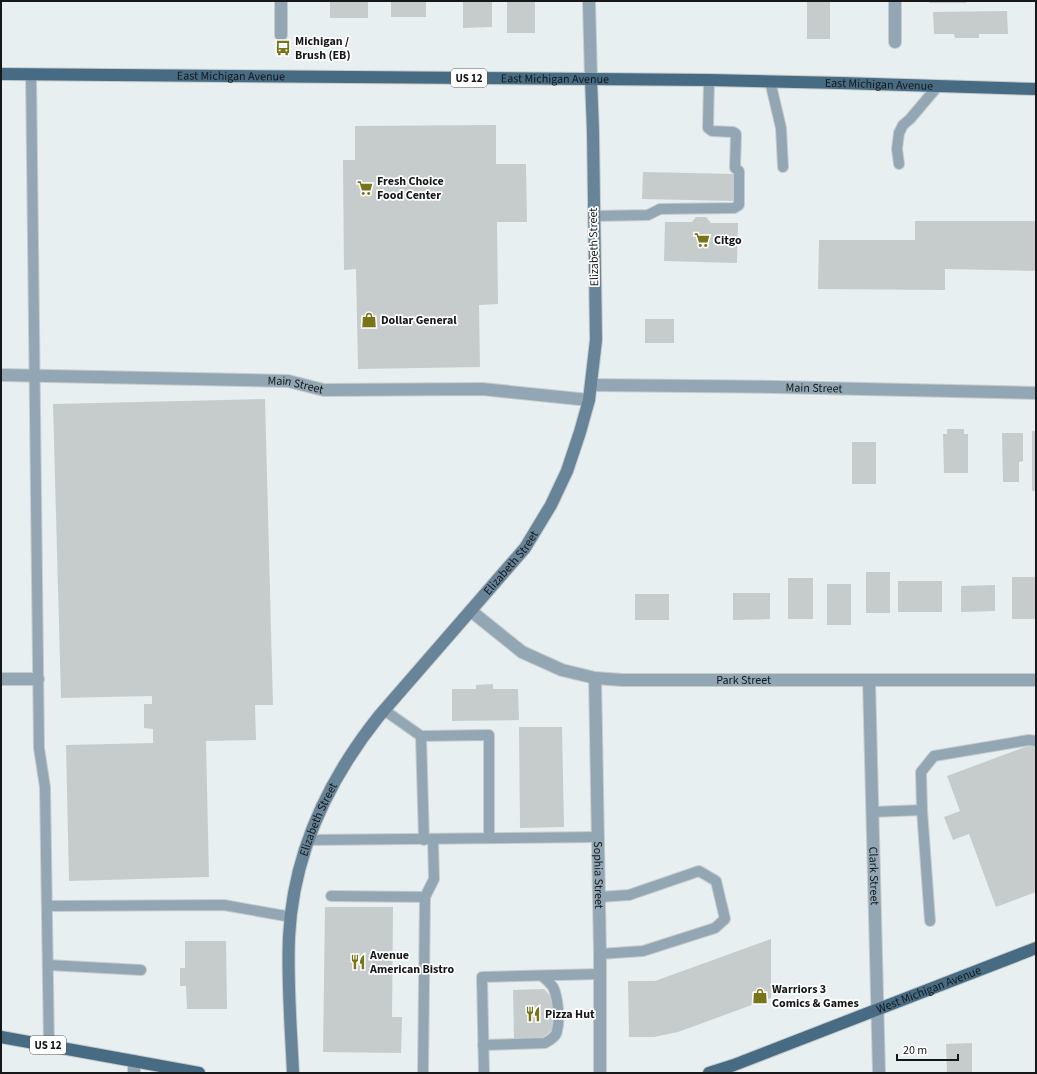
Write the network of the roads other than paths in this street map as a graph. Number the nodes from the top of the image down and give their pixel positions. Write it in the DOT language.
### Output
graph roads {
  1 [pos="280,1"];
  2 [pos="589,1"];
  3 [pos="895,1"];
  4 [pos="281,35"];
  5 [pos="895,42"];
  6 [pos="1,74"];
  7 [pos="31,74"];
  8 [pos="591,78"];
  9 [pos="708,80"];
  10 [pos="770,81"];
  11 [pos="938,86"];
  12 [pos="1036,89"];
  13 [pos="899,164"];
  14 [pos="783,166"];
  15 [pos="594,216"];
  16 [pos="34,374"];
  17 [pos="1,375"];
  18 [pos="591,385"];
  19 [pos="1036,394"];
  20 [pos="589,400"];
  21 [pos="471,611"];
  22 [pos="595,678"];
  23 [pos="1,679"];
  24 [pos="38,679"];
  25 [pos="870,680"];
  26 [pos="1036,680"];
  27 [pos="384,710"];
  28 [pos="421,736"];
  29 [pos="1036,741"];
  30 [pos="922,810"];
  31 [pos="872,812"];
  32 [pos="598,837"];
  33 [pos="489,838"];
  34 [pos="308,840"];
  35 [pos="429,840"];
  36 [pos="331,896"];
  37 [pos="599,897"];
  38 [pos="424,898"];
  39 [pos="47,906"];
  40 [pos="291,917"];
  41 [pos="930,920"];
  42 [pos="1036,948"];
  43 [pos="600,954"];
  44 [pos="48,965"];
  45 [pos="140,970"];
  46 [pos="600,974"];
  47 [pos="542,976"];
  48 [pos="877,1010"];
  49 [pos="1,1037"];
  50 [pos="483,1045"];
  51 [pos="49,1046"];
  52 [pos="134,1061"];
  53 [pos="134,1073"];
  54 [pos="199,1073"];
  55 [pos="293,1073"];
  56 [pos="424,1073"];
  57 [pos="484,1073"];
  58 [pos="600,1073"];
  59 [pos="709,1073"];
  60 [pos="879,1073"];
  1 -- 4 [label="street"];
  2 -- 8 [label="street, Elizabeth Street"];
  3 -- 5 [label="street"];
  6 -- 7 [label="main road, East Michigan Avenue / US 12"];
  7 -- 8 [label="main road, East Michigan Avenue / US 12"];
  7 -- 16 [label="lane"];
  8 -- 9 [label="main road, East Michigan Avenue / US 12"];
  8 -- 15 [label="street, Elizabeth Street"];
  9 -- 10 [label="main road, East Michigan Avenue / US 12"];
  9 -- 15 [label="lane"];
  10 -- 11 [label="main road, East Michigan Avenue / US 12"];
  10 -- 14 [label="lane"];
  11 -- 12 [label="main road, East Michigan Avenue / US 12"];
  11 -- 13 [label="lane"];
  15 -- 18 [label="street, Elizabeth Street"];
  16 -- 17 [label="street, Main Street"];
  16 -- 20 [label="street, Main Street"];
  16 -- 24 [label="lane"];
  18 -- 19 [label="street, Main Street"];
  18 -- 20 [label="street, Elizabeth Street"];
  20 -- 21 [label="street, Elizabeth Street"];
  21 -- 22 [label="street, Park Street"];
  21 -- 27 [label="street, Elizabeth Street"];
  22 -- 25 [label="street, Park Street"];
  22 -- 32 [label="street, Sophia Street"];
  23 -- 24 [label="street"];
  24 -- 39 [label="lane"];
  25 -- 26 [label="street, Park Street"];
  25 -- 31 [label="street, Clark Street"];
  27 -- 28 [label="lane"];
  27 -- 34 [label="street, Elizabeth Street"];
  28 -- 33 [label="lane"];
  28 -- 35 [label="lane"];
  29 -- 30 [label="lane"];
  30 -- 31 [label="lane"];
  30 -- 41 [label="lane"];
  31 -- 48 [label="street, Clark Street"];
  32 -- 33 [label="lane"];
  32 -- 37 [label="street, Sophia Street"];
  33 -- 35 [label="lane"];
  34 -- 35 [label="lane"];
  34 -- 40 [label="street, Elizabeth Street"];
  35 -- 38 [label="lane"];
  36 -- 38 [label="lane"];
  37 -- 43 [label="street, Sophia Street"];
  37 -- 43 [label="lane"];
  38 -- 56 [label="lane"];
  39 -- 40 [label="lane"];
  39 -- 44 [label="lane"];
  40 -- 55 [label="street, Elizabeth Street"];
  42 -- 48 [label="main road, West Michigan Avenue"];
  43 -- 46 [label="street, Sophia Street"];
  44 -- 45 [label="lane"];
  44 -- 51 [label="lane"];
  46 -- 47 [label="lane"];
  46 -- 58 [label="street, Sophia Street"];
  47 -- 50 [label="lane"];
  47 -- 50 [label="lane"];
  48 -- 59 [label="main road, West Michigan Avenue"];
  48 -- 60 [label="street, Clark Street"];
  49 -- 51 [label="main road, US 12"];
  50 -- 57 [label="lane"];
  51 -- 52 [label="main road, US 12"];
  52 -- 53 [label="street"];
  52 -- 54 [label="main road, US 12"];
}
